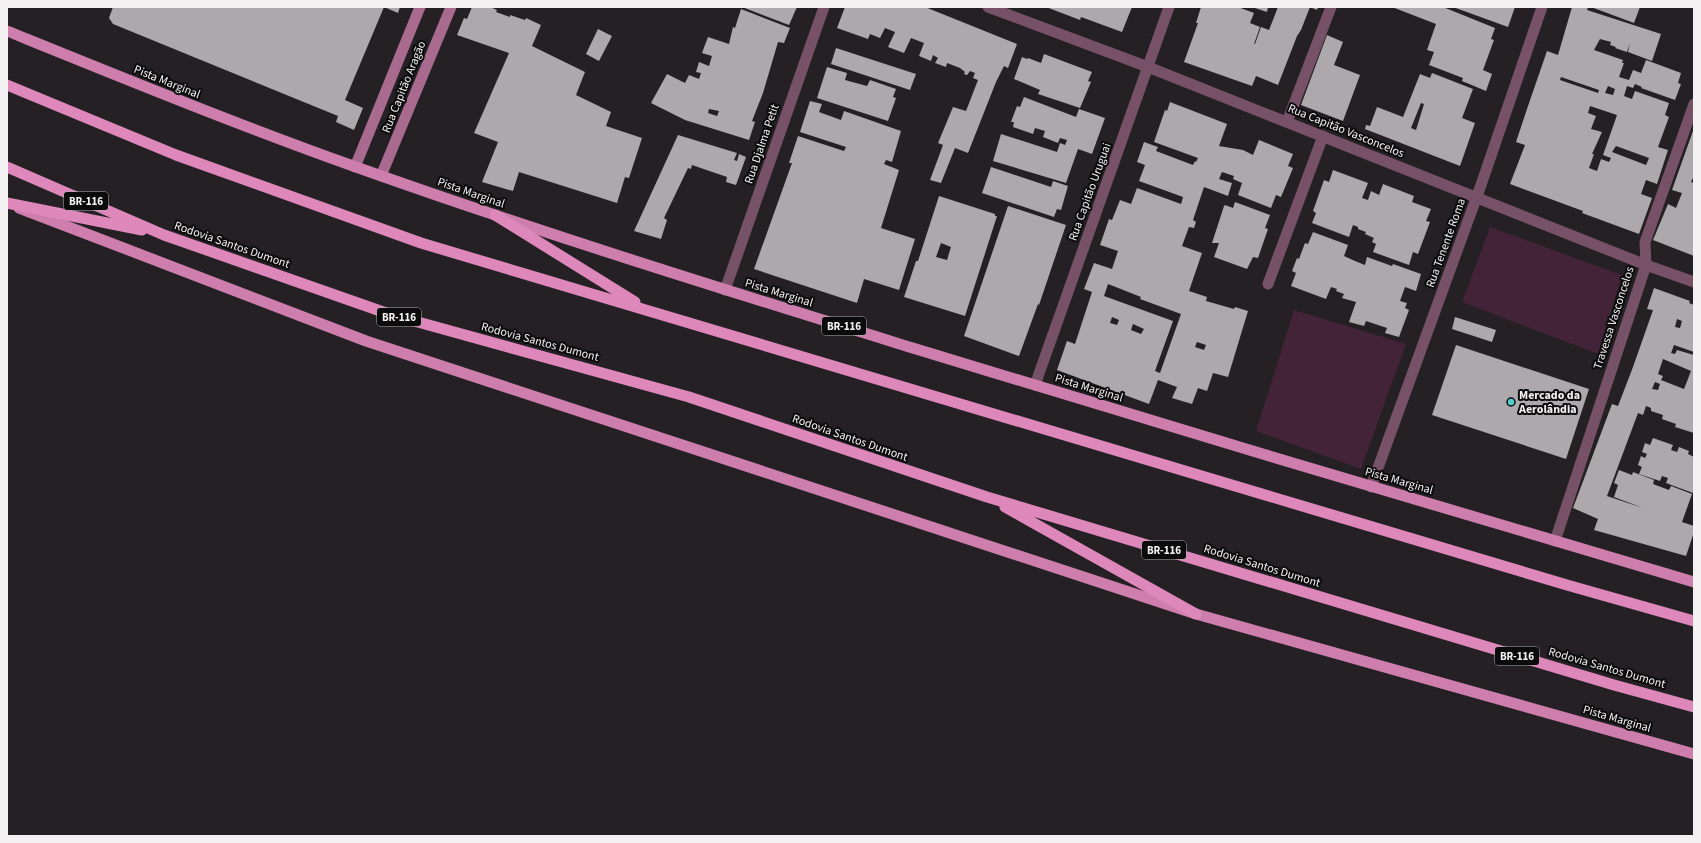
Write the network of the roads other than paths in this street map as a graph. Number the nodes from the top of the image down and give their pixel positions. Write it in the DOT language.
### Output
graph roads {
  1 [pos="420,7"];
  2 [pos="451,7"];
  3 [pos="824,7"];
  4 [pos="988,7"];
  5 [pos="1169,7"];
  6 [pos="1331,7"];
  7 [pos="1542,7"];
  8 [pos="7,31"];
  9 [pos="1148,67"];
  10 [pos="7,85"];
  11 [pos="1694,104"];
  12 [pos="1287,122"];
  13 [pos="1323,136"];
  14 [pos="7,167"];
  15 [pos="355,167"];
  16 [pos="381,176"];
  17 [pos="1476,197"];
  18 [pos="7,204"];
  19 [pos="495,215"];
  20 [pos="164,235"];
  21 [pos="1646,265"];
  22 [pos="1694,282"];
  23 [pos="1268,284"];
  24 [pos="725,290"];
  25 [pos="647,310"];
  26 [pos="1035,385"];
  27 [pos="1371,487"];
  28 [pos="987,497"];
  29 [pos="1555,541"];
  30 [pos="1694,582"];
  31 [pos="1196,614"];
  32 [pos="1694,621"];
  33 [pos="1694,707"];
  34 [pos="1694,754"];
  1 -- 15 [label="main road, Rua Capitão Aragão"];
  2 -- 16 [label="main road, Rua Capitão Aragão"];
  3 -- 24 [label="street, Rua Djalma Petit"];
  4 -- 9 [label="street, Rua Capitão Vasconcelos"];
  5 -- 9 [label="street, Rua Capitão Uruguai"];
  6 -- 12 [label="street"];
  7 -- 17 [label="street, Rua Tenente Roma"];
  8 -- 15 [label="main road, Pista Marginal / BR-116"];
  9 -- 12 [label="street, Rua Capitão Vasconcelos"];
  9 -- 26 [label="street, Rua Capitão Uruguai"];
  10 -- 25 [label="highway"];
  11 -- 21 [label="street, Travessa Vasconcelos"];
  12 -- 13 [label="street, Rua Capitão Vasconcelos"];
  13 -- 17 [label="street, Rua Capitão Vasconcelos"];
  13 -- 23 [label="street"];
  14 -- 20 [label="highway, Rodovia Santos Dumont / BR-116"];
  15 -- 16 [label="main road, Pista Marginal / BR-116"];
  16 -- 19 [label="main road, Pista Marginal / BR-116"];
  17 -- 21 [label="street, Rua Capitão Vasconcelos"];
  17 -- 27 [label="street, Rua Tenente Roma"];
  18 -- 20 [label="highway"];
  18 -- 31 [label="main road, Pista Marginal / BR-116"];
  19 -- 24 [label="main road, Pista Marginal / BR-116"];
  19 -- 25 [label="highway"];
  20 -- 28 [label="highway, Rodovia Santos Dumont / BR-116"];
  21 -- 22 [label="street, Rua Capitão Vasconcelos"];
  21 -- 29 [label="street, Travessa Vasconcelos"];
  24 -- 26 [label="main road, Pista Marginal / BR-116"];
  25 -- 32 [label="highway"];
  26 -- 27 [label="main road, Pista Marginal / BR-116"];
  27 -- 29 [label="main road, Pista Marginal / BR-116"];
  28 -- 31 [label="highway"];
  28 -- 33 [label="highway, Rodovia Santos Dumont / BR-116"];
  29 -- 30 [label="main road, Pista Marginal / BR-116"];
  31 -- 34 [label="main road, Pista Marginal / BR-116"];
}
